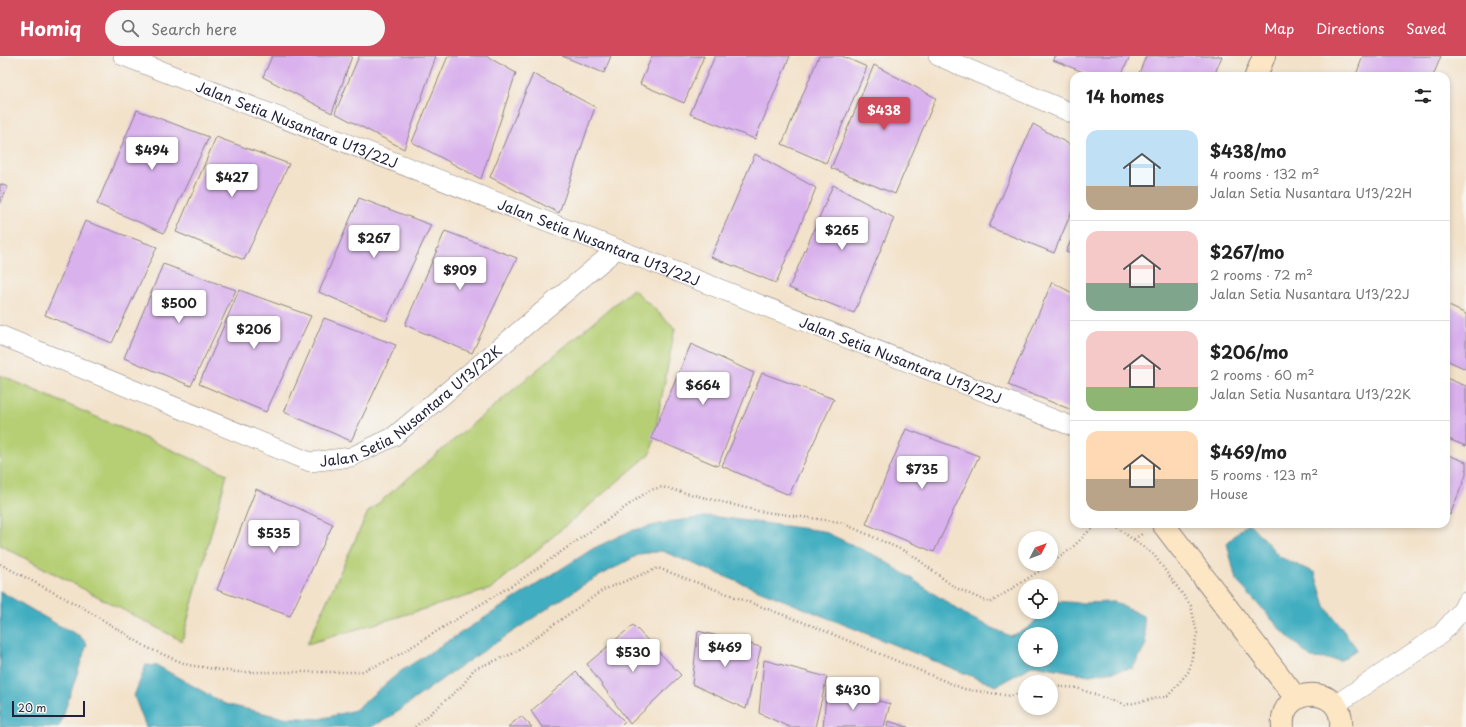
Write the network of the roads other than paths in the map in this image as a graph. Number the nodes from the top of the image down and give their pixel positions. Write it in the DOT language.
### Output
graph roads {
  1 [pos="123,56"];
  2 [pos="938,56"];
  3 [pos="1264,56"];
  4 [pos="1258,72"];
  5 [pos="1070,112"];
  6 [pos="616,248"];
  7 [pos="0,335"];
  8 [pos="1070,425"];
  9 [pos="1166,528"];
  10 [pos="1466,602"];
  11 [pos="1296,698"];
  12 [pos="1335,705"];
  13 [pos="1283,727"];
  14 [pos="1341,727"];
  1 -- 6 [label="street, Jalan Setia Nusantara U13/22J"];
  2 -- 5 [label="street"];
  3 -- 4 [label="street"];
  6 -- 7 [label="street, Jalan Setia Nusantara U13/22K"];
  6 -- 8 [label="street, Jalan Setia Nusantara U13/22J"];
  9 -- 11 [label="street"];
  10 -- 12 [label="street"];
  11 -- 12 [label="street"];
  11 -- 13 [label="street"];
  12 -- 14 [label="street"];
}
